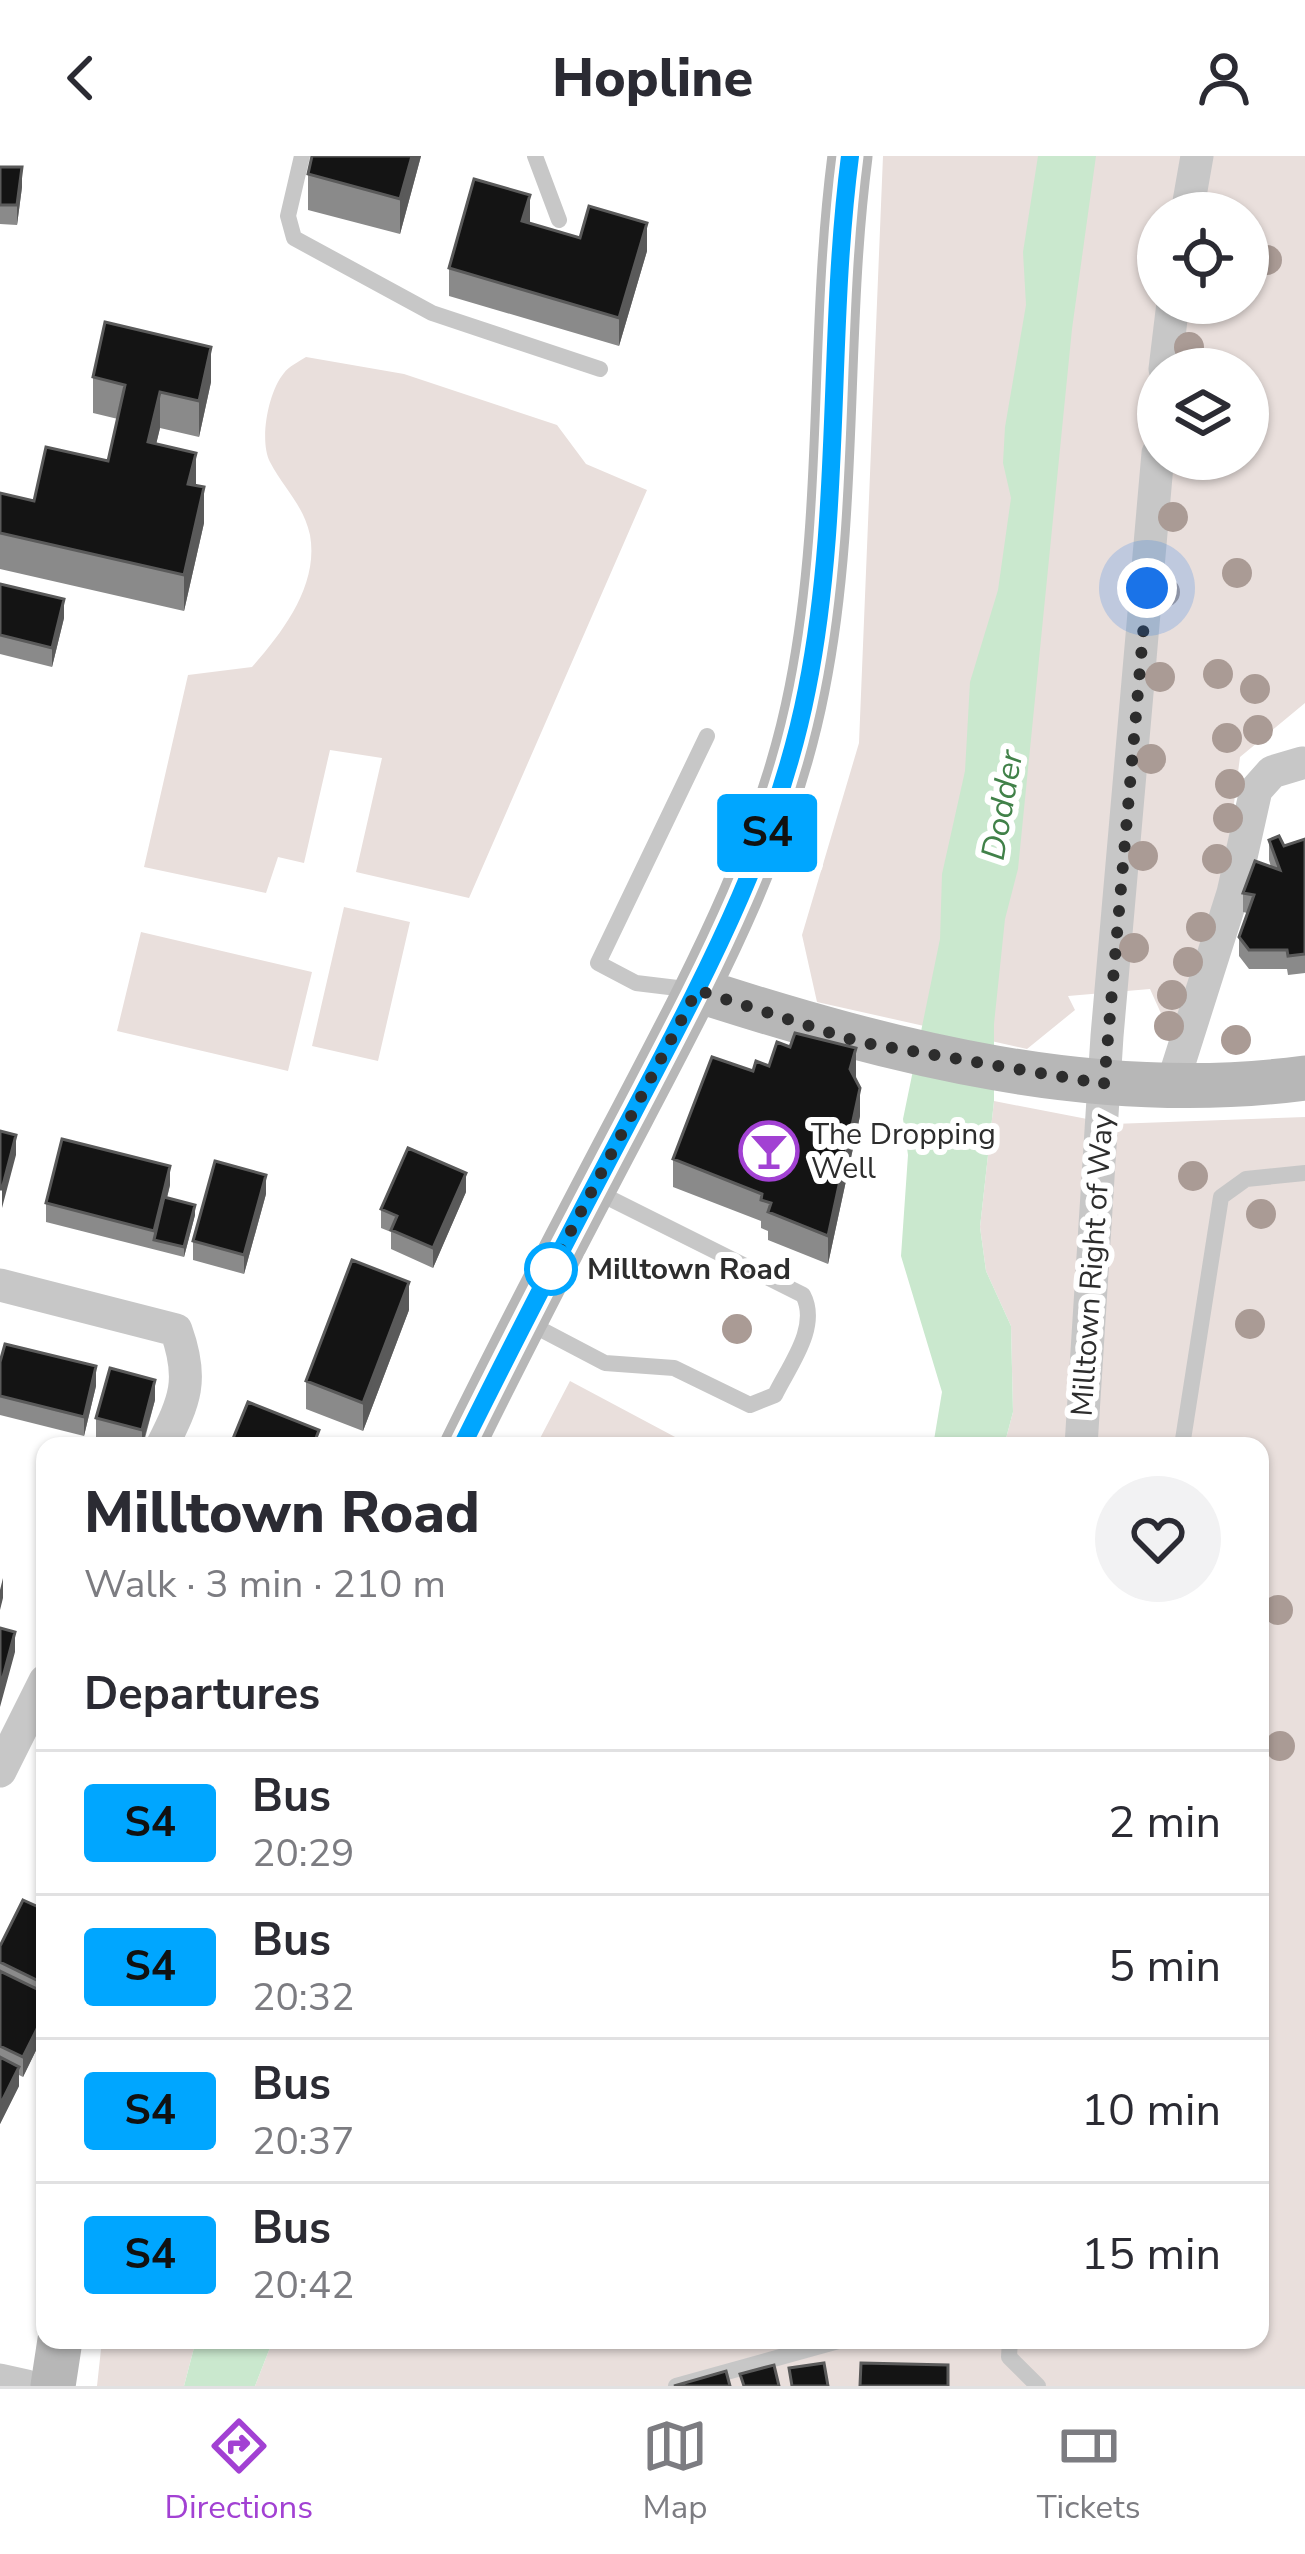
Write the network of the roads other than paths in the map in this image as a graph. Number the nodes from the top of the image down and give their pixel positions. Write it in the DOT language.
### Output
graph roads {
  1 [pos="302,156"];
  2 [pos="535,156"];
  3 [pos="824,156"];
  4 [pos="850,156"];
  5 [pos="1197,156"];
  6 [pos="1191,192"];
  7 [pos="559,220"];
  8 [pos="837,257"];
  9 [pos="600,369"];
  10 [pos="1156,480"];
  11 [pos="706,736"];
  12 [pos="1302,763"];
  13 [pos="697,990"];
  14 [pos="1305,1078"];
  15 [pos="1173,1082"];
  16 [pos="1104,1084"];
  17 [pos="1305,1173"];
  18 [pos="592,1189"];
  19 [pos="0,1285"];
  20 [pos="524,1320"];
  21 [pos="166,1437"];
  22 [pos="466,1437"];
  23 [pos="1082,1437"];
  24 [pos="1183,1437"];
  25 [pos="36,1699"];
  26 [pos="0,1772"];
  27 [pos="59,2349"];
  28 [pos="810,2349"];
  29 [pos="1009,2349"];
  30 [pos="0,2380"];
  31 [pos="27,2386"];
  32 [pos="53,2386"];
  33 [pos="676,2386"];
  34 [pos="1038,2386"];
  1 -- 9 [label="lane"];
  2 -- 7 [label="lane"];
  3 -- 8 [label="main road"];
  4 -- 8 [label="main road"];
  5 -- 6 [label="street"];
  8 -- 13 [label="main road"];
  10 -- 16 [label="street, Milltown Right of Way"];
  11 -- 13 [label="lane"];
  12 -- 15 [label="street"];
  13 -- 16 [label="main road"];
  13 -- 18 [label="main road"];
  14 -- 15 [label="main road"];
  15 -- 16 [label="main road"];
  16 -- 23 [label="street, Milltown Right of Way"];
  17 -- 24 [label="lane"];
  18 -- 20 [label="main road"];
  18 -- 20 [label="lane"];
  19 -- 21 [label="street"];
  20 -- 22 [label="main road"];
  25 -- 26 [label="street"];
  27 -- 32 [label="main road"];
  28 -- 33 [label="lane"];
  29 -- 34 [label="lane"];
  30 -- 31 [label="street"];
}
